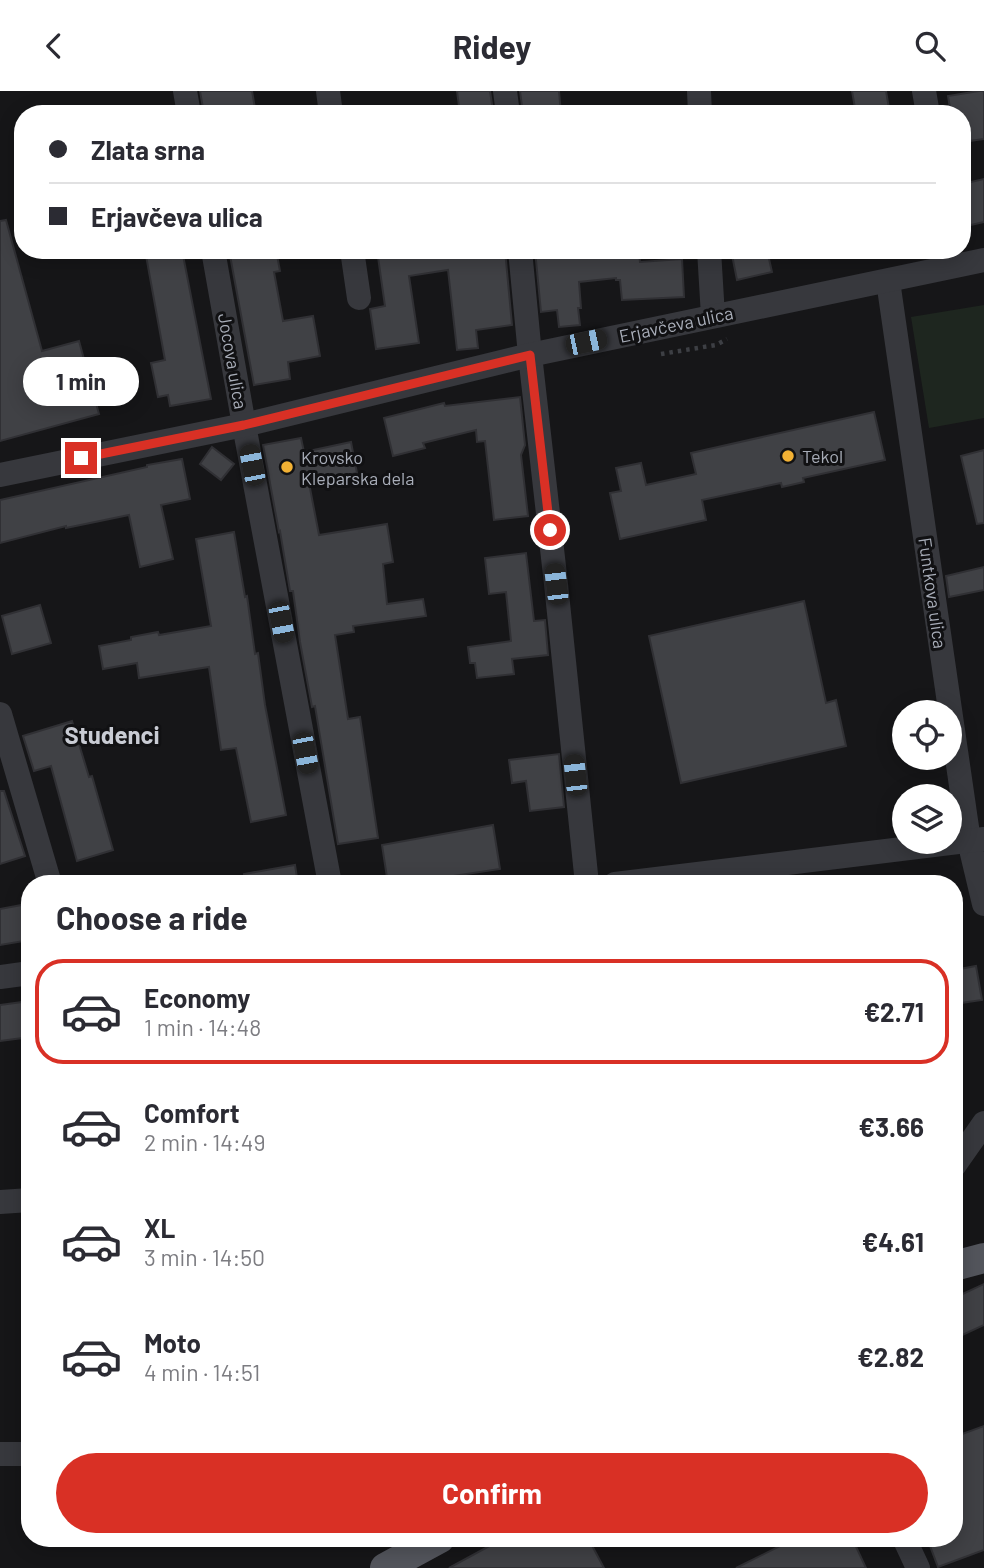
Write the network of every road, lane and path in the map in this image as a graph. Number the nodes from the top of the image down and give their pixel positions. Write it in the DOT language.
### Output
graph roads {
  1 [pos="216,259"];
  2 [pos="353,259"];
  3 [pos="521,259"];
  4 [pos="710,259"];
  5 [pos="984,260"];
  6 [pos="888,281"];
  7 [pos="359,298"];
  8 [pos="713,316"];
  9 [pos="530,355"];
  10 [pos="244,425"];
  11 [pos="0,475"];
  12 [pos="0,714"];
  13 [pos="976,840"];
  14 [pos="47,875"];
  15 [pos="328,875"];
  16 [pos="586,875"];
  17 [pos="689,875"];
  18 [pos="984,904"];
  19 [pos="21,974"];
  20 [pos="0,977"];
  21 [pos="984,1123"];
  22 [pos="963,1153"];
  23 [pos="21,1201"];
  24 [pos="0,1202"];
  25 [pos="984,1258"];
  26 [pos="963,1264"];
  27 [pos="0,1454"];
  28 [pos="21,1454"];
  29 [pos="424,1547"];
  30 [pos="908,1547"];
  31 [pos="385,1568"];
  32 [pos="918,1568"];
  1 -- 10 [label="street, Jocova ulica"];
  2 -- 7 [label="street"];
  3 -- 9 [label="street"];
  4 -- 8 [label="street"];
  5 -- 6 [label="street, Erjavčeva ulica"];
  6 -- 8 [label="street, Erjavčeva ulica"];
  6 -- 13 [label="street, Funtkova ulica"];
  8 -- 9 [label="street, Erjavčeva ulica"];
  9 -- 10 [label="street, Erjavčeva ulica"];
  9 -- 16 [label="street"];
  10 -- 11 [label="street, Erjavčeva ulica"];
  10 -- 15 [label="street, Jocova ulica"];
  12 -- 14 [label="street"];
  13 -- 17 [label="street"];
  13 -- 18 [label="street, Funtkova ulica"];
  19 -- 20 [label="street"];
  21 -- 22 [label="street"];
  23 -- 24 [label="street"];
  25 -- 26 [label="main road"];
  27 -- 28 [label="street"];
  29 -- 31 [label="main road"];
  30 -- 32 [label="street"];
}
